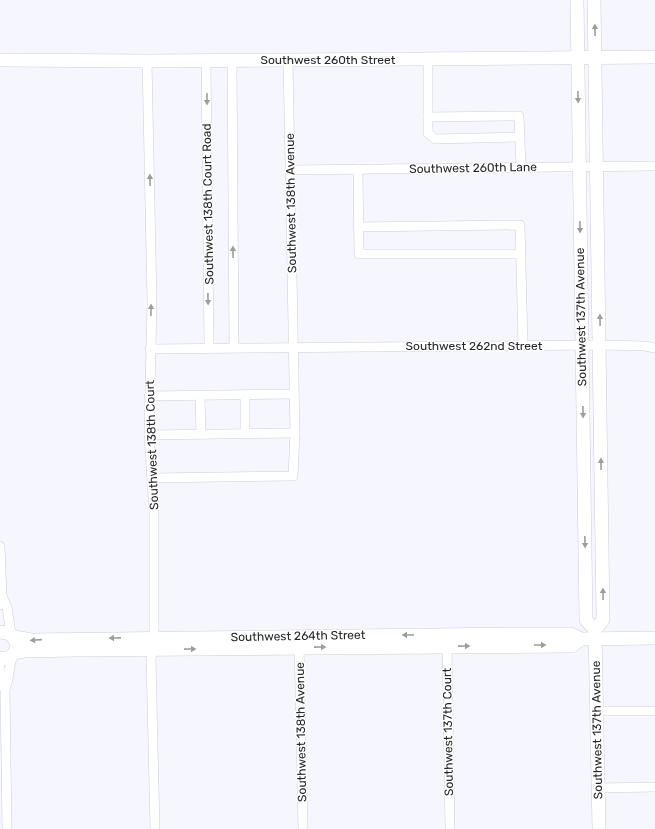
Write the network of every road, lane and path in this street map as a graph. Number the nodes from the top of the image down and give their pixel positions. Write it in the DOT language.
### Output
graph roads {
  1 [pos="577,0"];
  2 [pos="594,0"];
  3 [pos="595,57"];
  4 [pos="655,57"];
  5 [pos="578,58"];
  6 [pos="428,59"];
  7 [pos="0,60"];
  8 [pos="206,60"];
  9 [pos="232,60"];
  10 [pos="288,60"];
  11 [pos="147,61"];
  12 [pos="428,117"];
  13 [pos="520,137"];
  14 [pos="655,166"];
  15 [pos="521,167"];
  16 [pos="597,167"];
  17 [pos="579,168"];
  18 [pos="358,169"];
  19 [pos="290,170"];
  20 [pos="358,227"];
  21 [pos="521,254"];
  22 [pos="523,345"];
  23 [pos="581,345"];
  24 [pos="600,345"];
  25 [pos="209,347"];
  26 [pos="234,347"];
  27 [pos="294,347"];
  28 [pos="655,348"];
  29 [pos="150,349"];
  30 [pos="294,394"];
  31 [pos="245,395"];
  32 [pos="149,396"];
  33 [pos="200,396"];
  34 [pos="245,433"];
  35 [pos="295,433"];
  36 [pos="201,434"];
  37 [pos="149,435"];
  38 [pos="152,478"];
  39 [pos="0,546"];
  40 [pos="2,596"];
  41 [pos="0,605"];
  42 [pos="8,634"];
  43 [pos="595,635"];
  44 [pos="655,638"];
  45 [pos="447,640"];
  46 [pos="299,642"];
  47 [pos="152,643"];
  48 [pos="9,655"];
  49 [pos="0,666"];
  50 [pos="5,689"];
  51 [pos="597,711"];
  52 [pos="655,711"];
  53 [pos="655,787"];
  54 [pos="598,788"];
  55 [pos="7,829"];
  56 [pos="155,829"];
  57 [pos="302,829"];
  58 [pos="450,829"];
  59 [pos="599,829"];
  1 -- 5 [label="street, Southwest 137th Avenue"];
  3 -- 2 [label="street, Southwest 137th Avenue, one-way"];
  3 -- 4 [label="street, Southwest 260th Street"];
  3 -- 5 [label="street, Southwest 260th Street"];
  3 -- 16 [label="street, Southwest 137th Avenue"];
  5 -- 6 [label="street, Southwest 260th Street"];
  5 -- 17 [label="street, Southwest 137th Avenue, one-way"];
  6 -- 10 [label="street, Southwest 260th Street"];
  6 -- 12 [label="street"];
  7 -- 11 [label="street, Southwest 260th Street"];
  8 -- 9 [label="street, Southwest 260th Street"];
  8 -- 11 [label="street, Southwest 260th Street"];
  8 -- 25 [label="street, Southwest 138th Court Road, one-way"];
  9 -- 10 [label="street, Southwest 260th Street"];
  26 -- 9 [label="street, Southwest 138th Court Road, one-way"];
  10 -- 19 [label="street, Southwest 138th Avenue"];
  29 -- 11 [label="street, Southwest 138th Court, one-way"];
  12 -- 13 [label="street"];
  12 -- 13 [label="street"];
  13 -- 15 [label="street"];
  14 -- 16 [label="street, Southwest 260th Lane"];
  15 -- 17 [label="street, Southwest 260th Lane"];
  15 -- 18 [label="street, Southwest 260th Lane"];
  16 -- 17 [label="street, Southwest 260th Lane"];
  24 -- 16 [label="street, Southwest 137th Avenue, one-way"];
  17 -- 23 [label="street, Southwest 137th Avenue, one-way"];
  18 -- 19 [label="street, Southwest 260th Lane"];
  18 -- 20 [label="street"];
  19 -- 27 [label="street, Southwest 138th Avenue"];
  20 -- 21 [label="street"];
  20 -- 21 [label="street"];
  21 -- 22 [label="street"];
  22 -- 23 [label="street, Southwest 262nd Street"];
  22 -- 27 [label="street, Southwest 262nd Street"];
  23 -- 24 [label="street, Southwest 262nd Street"];
  23 -- 43 [label="street, Southwest 137th Avenue, one-way"];
  24 -- 28 [label="street, Southwest 262nd Street"];
  43 -- 24 [label="street, Southwest 137th Avenue, one-way"];
  25 -- 26 [label="street, Southwest 262nd Street"];
  25 -- 29 [label="street, Southwest 262nd Street"];
  26 -- 27 [label="street, Southwest 262nd Street"];
  27 -- 30 [label="street, Southwest 138th Avenue"];
  29 -- 32 [label="street, Southwest 138th Court"];
  30 -- 31 [label="street"];
  30 -- 35 [label="street, Southwest 138th Avenue"];
  31 -- 33 [label="street"];
  31 -- 34 [label="street"];
  32 -- 33 [label="street"];
  32 -- 37 [label="street, Southwest 138th Court"];
  33 -- 36 [label="street"];
  34 -- 35 [label="street"];
  34 -- 36 [label="street"];
  35 -- 38 [label="street, Southwest 138th Avenue"];
  36 -- 37 [label="street"];
  37 -- 38 [label="street, Southwest 138th Court"];
  38 -- 47 [label="street, Southwest 138th Court"];
  39 -- 40 [label="street"];
  40 -- 41 [label="street"];
  40 -- 42 [label="street"];
  47 -- 42 [label="street, Southwest 264th Street, one-way"];
  42 -- 48 [label="street"];
  43 -- 44 [label="street, Southwest 264th Street"];
  43 -- 45 [label="street, Southwest 264th Street"];
  43 -- 51 [label="street, Southwest 137th Avenue"];
  45 -- 46 [label="street, Southwest 264th Street"];
  45 -- 58 [label="street, Southwest 137th Court"];
  46 -- 47 [label="street, Southwest 264th Street"];
  46 -- 57 [label="street, Southwest 138th Avenue"];
  47 -- 48 [label="street, Southwest 264th Street"];
  47 -- 56 [label="street, Southwest 138th Court"];
  48 -- 50 [label="street"];
  49 -- 50 [label="street"];
  50 -- 55 [label="street"];
  51 -- 52 [label="street"];
  51 -- 54 [label="street, Southwest 137th Avenue"];
  53 -- 54 [label="street"];
  54 -- 59 [label="street, Southwest 137th Avenue"];
}
